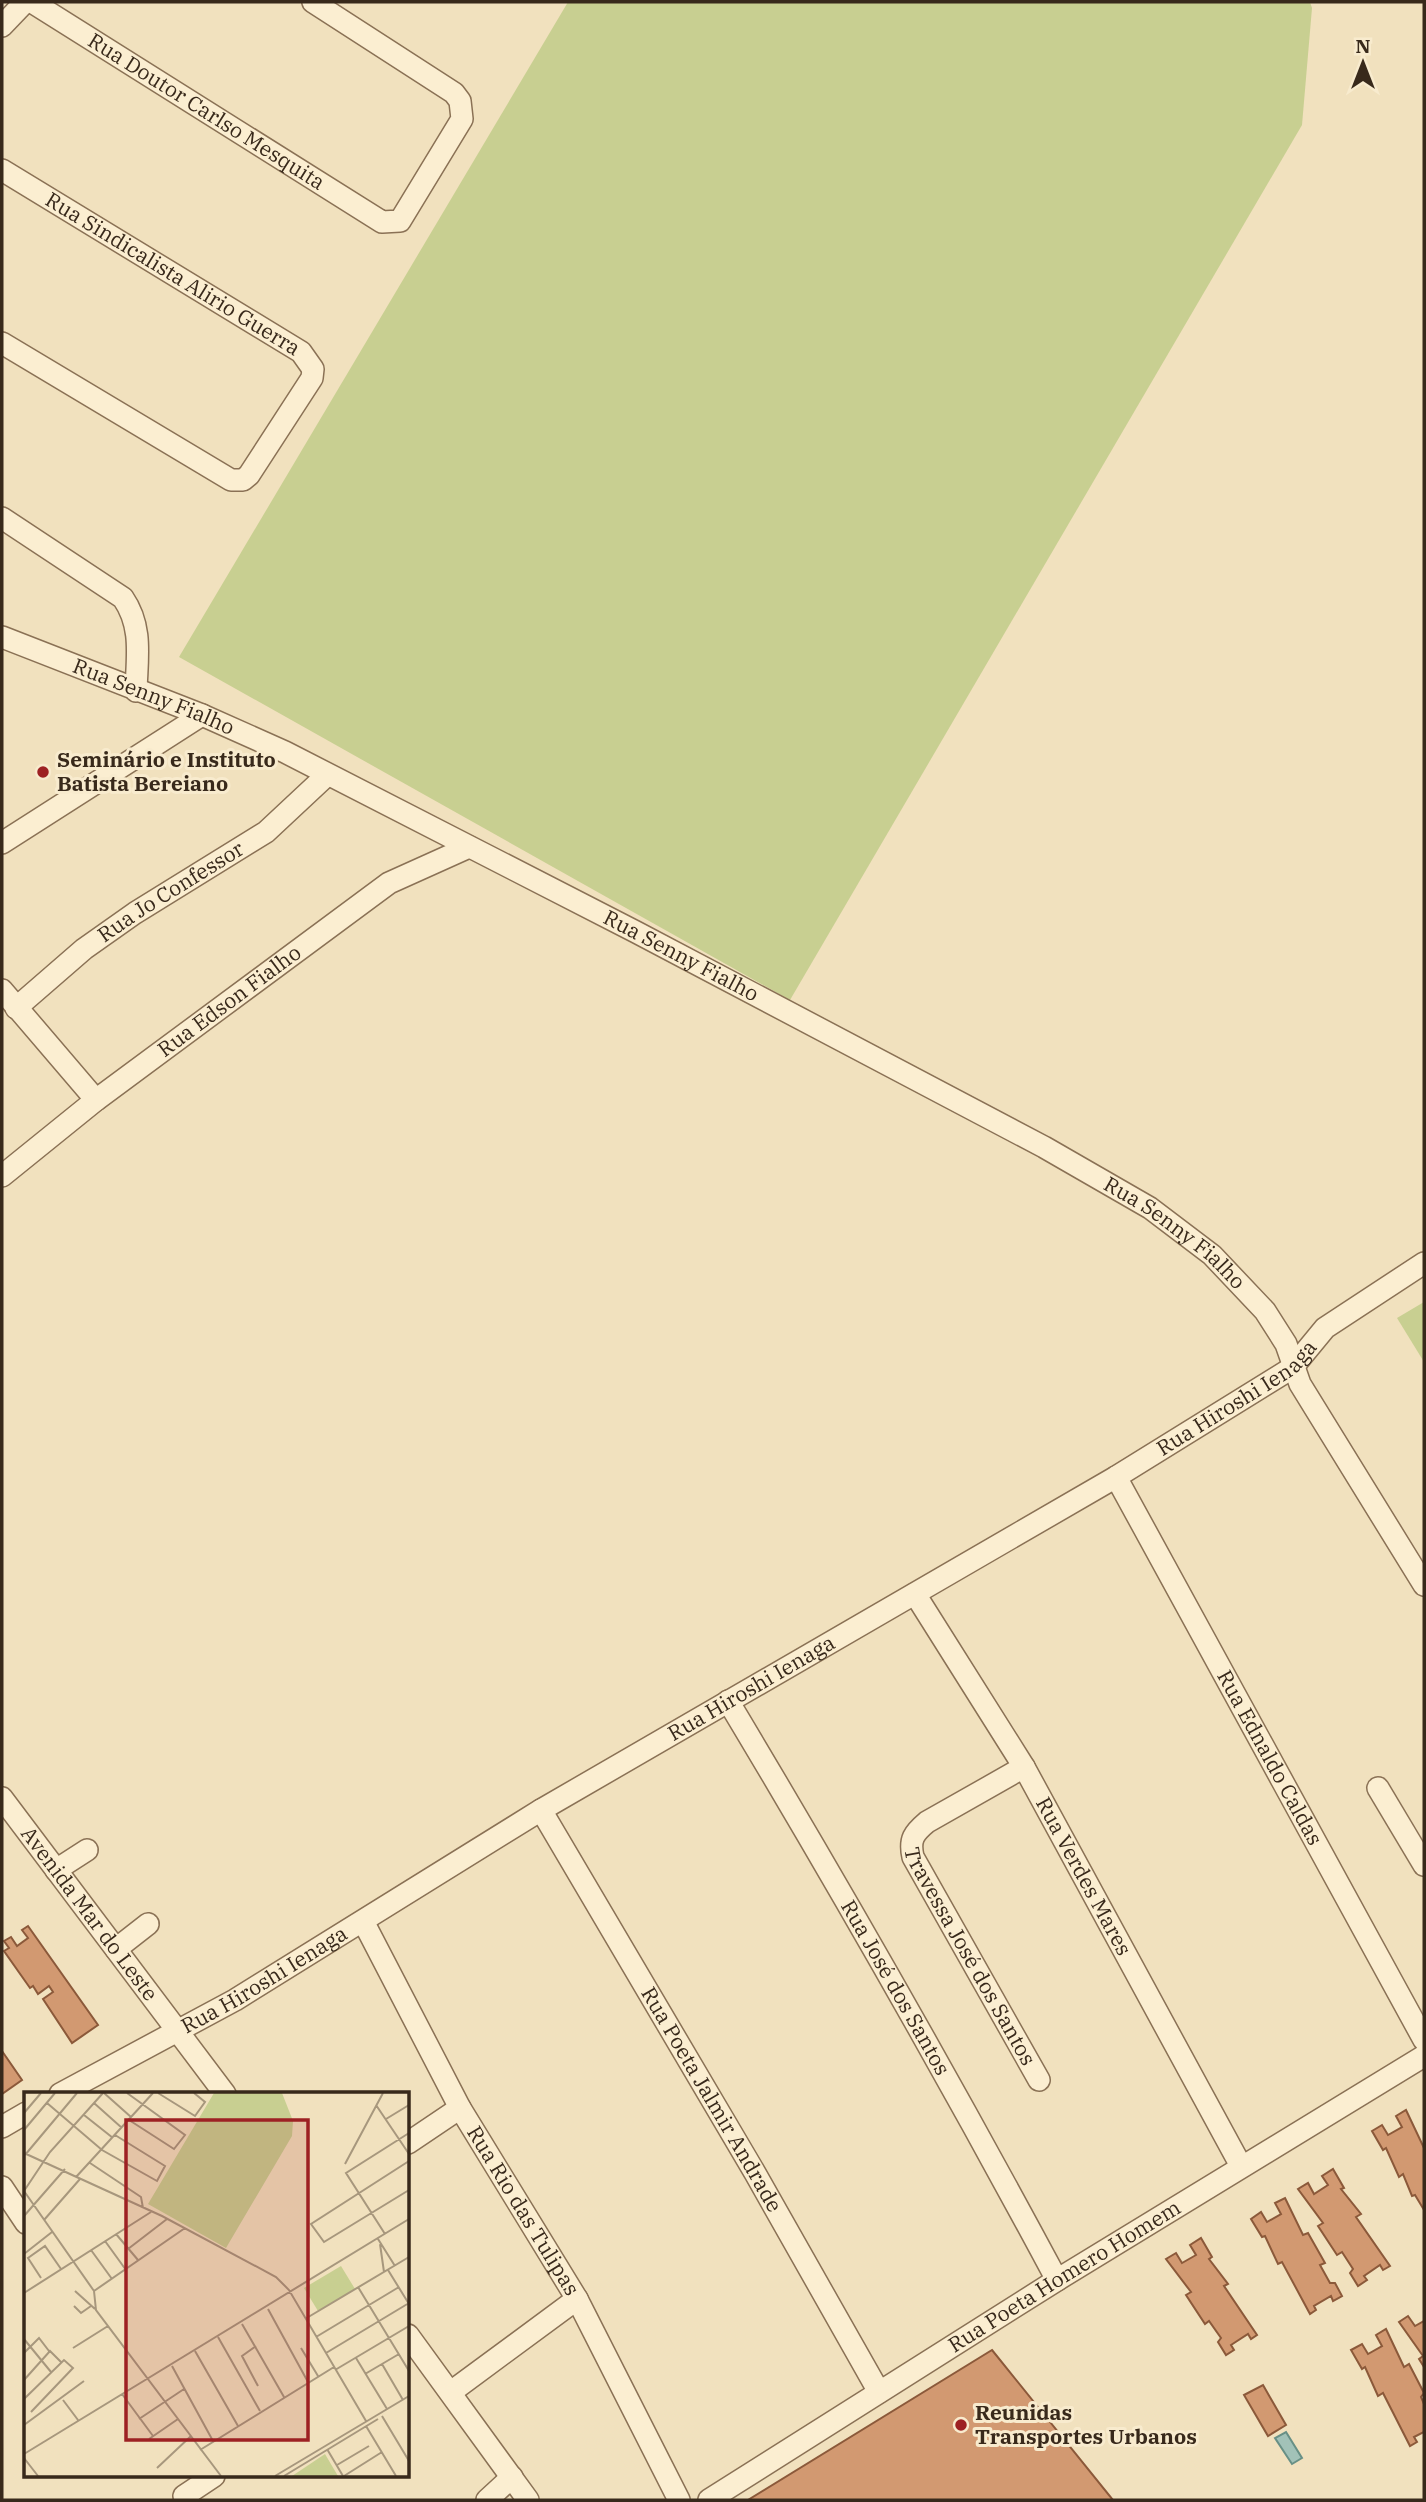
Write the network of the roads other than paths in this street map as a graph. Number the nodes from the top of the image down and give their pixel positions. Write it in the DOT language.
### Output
graph roads {
  1 [pos="25,2"];
  2 [pos="32,2"];
  3 [pos="313,2"];
  4 [pos="2,26"];
  5 [pos="2,170"];
  6 [pos="2,343"];
  7 [pos="2,518"];
  8 [pos="2,637"];
  9 [pos="136,691"];
  10 [pos="202,715"];
  11 [pos="327,775"];
  12 [pos="2,843"];
  13 [pos="469,847"];
  14 [pos="2,990"];
  15 [pos="16,1008"];
  16 [pos="96,1100"];
  17 [pos="4,1171"];
  18 [pos="1424,1263"];
  19 [pos="1292,1368"];
  20 [pos="1116,1477"];
  21 [pos="1417,1557"];
  22 [pos="1424,1585"];
  23 [pos="915,1594"];
  24 [pos="728,1701"];
  25 [pos="1024,1768"];
  26 [pos="1378,1788"];
  27 [pos="2,1798"];
  28 [pos="541,1810"];
  29 [pos="87,1850"];
  30 [pos="1424,1865"];
  31 [pos="56,1870"];
  32 [pos="364,1923"];
  33 [pos="148,1924"];
  34 [pos="116,1949"];
  35 [pos="175,2030"];
  36 [pos="1424,2040"];
  37 [pos="1424,2056"];
  38 [pos="1039,2080"];
  39 [pos="64,2092"];
  40 [pos="223,2092"];
  41 [pos="460,2108"];
  42 [pos="24,2114"];
  43 [pos="2,2127"];
  44 [pos="410,2142"];
  45 [pos="1241,2166"];
  46 [pos="2,2187"];
  47 [pos="24,2220"];
  48 [pos="1057,2280"];
  49 [pos="577,2299"];
  50 [pos="410,2342"];
  51 [pos="451,2392"];
  52 [pos="879,2392"];
  53 [pos="512,2477"];
  54 [pos="211,2478"];
  55 [pos="184,2496"];
  56 [pos="487,2500"];
  57 [pos="528,2500"];
  58 [pos="679,2500"];
  59 [pos="709,2500"];
  1 -- 4 [label="street"];
  2 -- 3 [label="street, Rua Doutor Carlso Mesquita"];
  5 -- 6 [label="street, Rua Sindicalista Alirio Guerra"];
  7 -- 9 [label="street"];
  8 -- 9 [label="street, Rua Senny Fialho"];
  9 -- 10 [label="street, Rua Senny Fialho"];
  10 -- 11 [label="street, Rua Senny Fialho"];
  10 -- 12 [label="street"];
  11 -- 13 [label="street, Rua Senny Fialho"];
  11 -- 15 [label="street, Rua Jo Confessor"];
  13 -- 16 [label="street, Rua Edson Fialho"];
  13 -- 19 [label="street, Rua Senny Fialho"];
  14 -- 15 [label="street"];
  15 -- 16 [label="street"];
  16 -- 17 [label="street, Rua Edson Fialho"];
  18 -- 19 [label="street, Rua Hiroshi Ienaga"];
  19 -- 20 [label="street, Rua Hiroshi Ienaga"];
  19 -- 21 [label="street, Rua Senny Fialho"];
  20 -- 23 [label="street, Rua Hiroshi Ienaga"];
  20 -- 36 [label="street, Rua Ednaldo Caldas"];
  21 -- 22 [label="street, Rua Senny Fialho"];
  23 -- 24 [label="street, Rua Hiroshi Ienaga"];
  23 -- 25 [label="street, Rua Verdes Mares"];
  24 -- 28 [label="street, Rua Hiroshi Ienaga"];
  24 -- 48 [label="street, Rua José dos Santos"];
  25 -- 38 [label="street, Travessa José dos Santos"];
  25 -- 45 [label="street, Rua Verdes Mares"];
  26 -- 30 [label="street"];
  27 -- 31 [label="street, Avenida Mar do Leste"];
  28 -- 32 [label="street, Rua Hiroshi Ienaga"];
  28 -- 52 [label="street, Rua Poeta Jalmir Andrade"];
  29 -- 31 [label="street"];
  31 -- 34 [label="street, Avenida Mar do Leste"];
  32 -- 35 [label="street, Rua Hiroshi Ienaga"];
  32 -- 41 [label="street, Rua Rio das Tulipas"];
  33 -- 34 [label="street"];
  34 -- 35 [label="street, Avenida Mar do Leste"];
  35 -- 39 [label="street, Rua Hiroshi Ienaga"];
  35 -- 40 [label="street, Avenida Mar do Leste"];
  37 -- 45 [label="street, Rua Poeta Homero Homem"];
  41 -- 44 [label="street"];
  41 -- 49 [label="street, Rua Rio das Tulipas"];
  42 -- 43 [label="street"];
  45 -- 48 [label="street, Rua Poeta Homero Homem"];
  46 -- 47 [label="street"];
  48 -- 52 [label="street, Rua Poeta Homero Homem"];
  49 -- 51 [label="street"];
  49 -- 58 [label="street, Rua Rio das Tulipas"];
  50 -- 51 [label="street"];
  51 -- 53 [label="street"];
  52 -- 59 [label="street, Rua Poeta Homero Homem"];
  53 -- 56 [label="street"];
  53 -- 57 [label="street"];
  54 -- 55 [label="street"];
}
